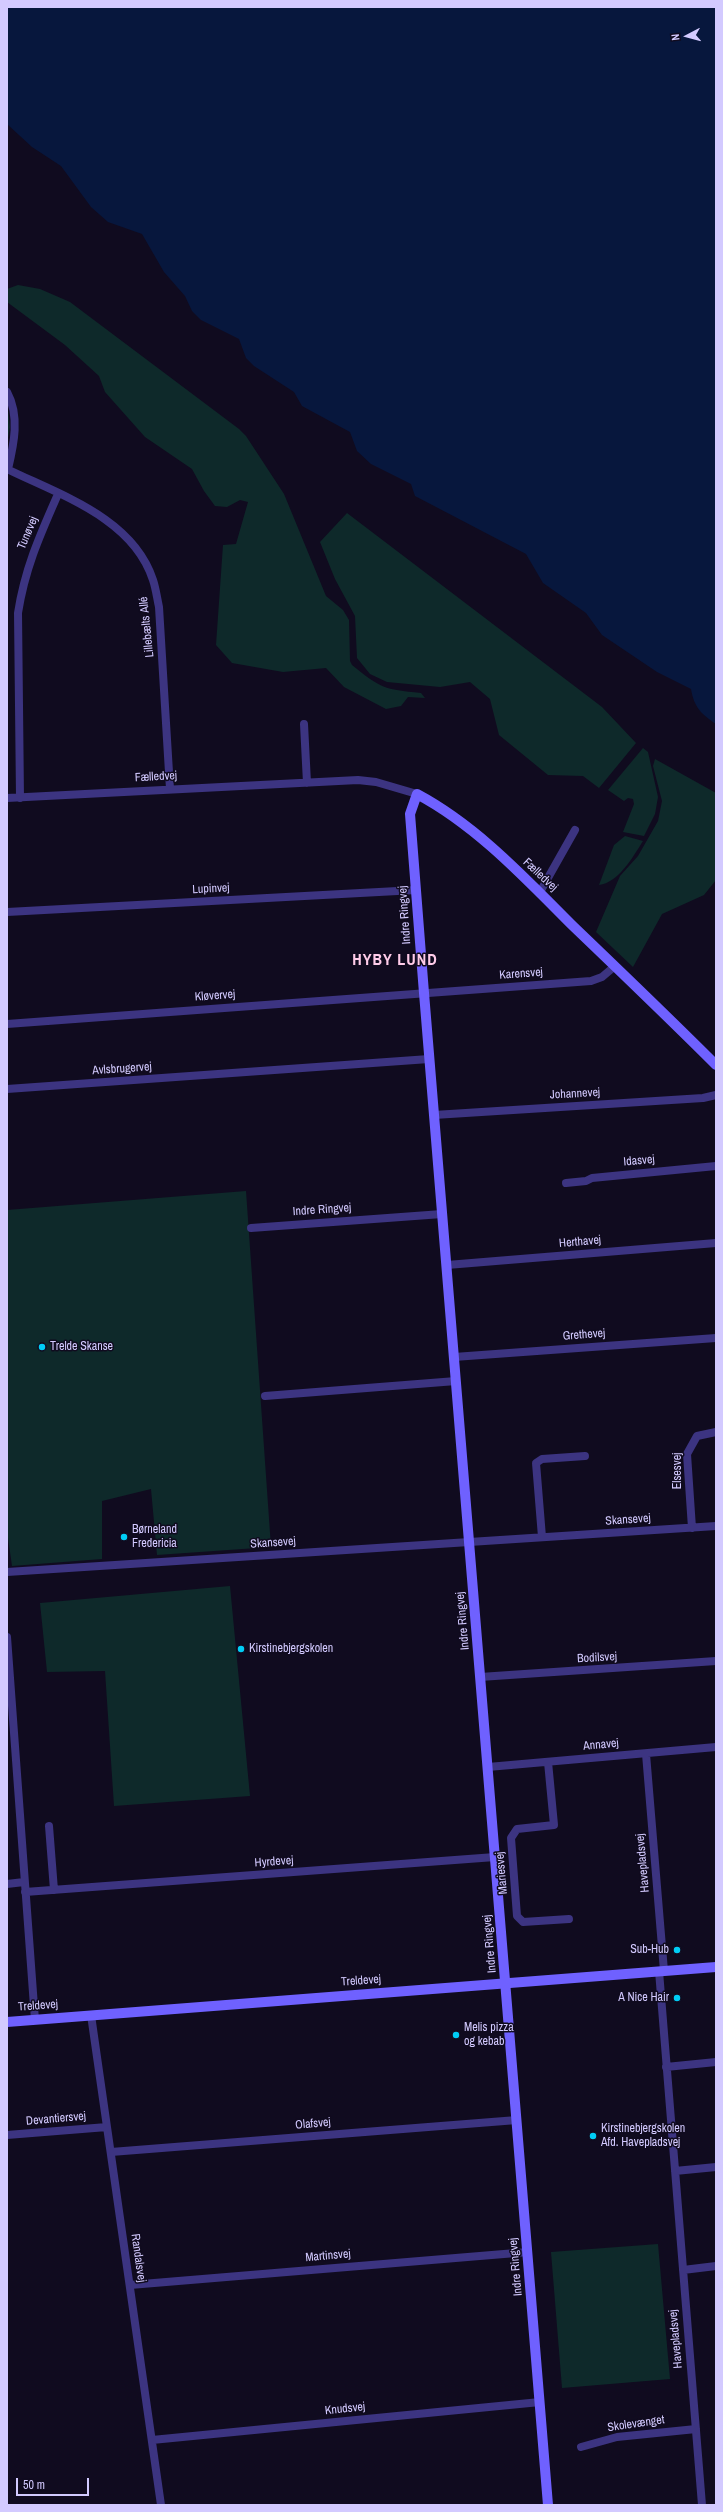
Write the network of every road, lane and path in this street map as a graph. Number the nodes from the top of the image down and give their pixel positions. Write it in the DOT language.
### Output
graph roads {
  1 [pos="7,392"];
  2 [pos="7,469"];
  3 [pos="58,494"];
  4 [pos="304,724"];
  5 [pos="307,782"];
  6 [pos="170,789"];
  7 [pos="417,794"];
  8 [pos="7,798"];
  9 [pos="20,798"];
  10 [pos="575,830"];
  11 [pos="416,890"];
  12 [pos="540,892"];
  13 [pos="7,912"];
  14 [pos="616,966"];
  15 [pos="424,993"];
  16 [pos="7,1024"];
  17 [pos="429,1059"];
  18 [pos="716,1065"];
  19 [pos="7,1089"];
  20 [pos="716,1094"];
  21 [pos="434,1115"];
  22 [pos="716,1166"];
  23 [pos="566,1183"];
  24 [pos="442,1214"];
  25 [pos="252,1228"];
  26 [pos="716,1243"];
  27 [pos="446,1265"];
  28 [pos="716,1338"];
  29 [pos="454,1357"];
  30 [pos="456,1381"];
  31 [pos="265,1396"];
  32 [pos="716,1432"];
  33 [pos="585,1456"];
  34 [pos="716,1526"];
  35 [pos="692,1528"];
  36 [pos="542,1537"];
  37 [pos="469,1542"];
  38 [pos="7,1572"];
  39 [pos="7,1637"];
  40 [pos="716,1661"];
  41 [pos="8,1666"];
  42 [pos="480,1677"];
  43 [pos="716,1748"];
  44 [pos="646,1754"];
  45 [pos="548,1762"];
  46 [pos="488,1767"];
  47 [pos="49,1826"];
  48 [pos="495,1857"];
  49 [pos="24,1882"];
  50 [pos="7,1884"];
  51 [pos="54,1890"];
  52 [pos="25,1892"];
  53 [pos="569,1919"];
  54 [pos="716,1966"];
  55 [pos="661,1971"];
  56 [pos="506,1982"];
  57 [pos="91,2015"];
  58 [pos="35,2020"];
  59 [pos="7,2022"];
  60 [pos="716,2062"];
  61 [pos="666,2067"];
  62 [pos="517,2120"];
  63 [pos="107,2127"];
  64 [pos="7,2135"];
  65 [pos="111,2152"];
  66 [pos="716,2167"];
  67 [pos="675,2171"];
  68 [pos="528,2252"];
  69 [pos="716,2266"];
  70 [pos="683,2270"];
  71 [pos="130,2285"];
  72 [pos="540,2402"];
  73 [pos="696,2429"];
  74 [pos="152,2440"];
  75 [pos="581,2447"];
  76 [pos="161,2505"];
  77 [pos="548,2505"];
  78 [pos="702,2505"];
  1 -- 2 [label="street, Lillebælts Allé"];
  2 -- 3 [label="street, Lillebælts Allé"];
  3 -- 6 [label="street, Lillebælts Allé"];
  3 -- 9 [label="street, Tunøvej"];
  4 -- 5 [label="street"];
  5 -- 6 [label="street, Fælledvej"];
  5 -- 7 [label="street, Fælledvej"];
  6 -- 9 [label="street, Fælledvej"];
  7 -- 11 [label="street, Indre Ringvej"];
  7 -- 12 [label="street, Fælledvej"];
  8 -- 9 [label="street, Fælledvej"];
  10 -- 12 [label="street"];
  11 -- 13 [label="street, Lupinvej"];
  11 -- 15 [label="street, Indre Ringvej"];
  12 -- 14 [label="street, Fælledvej"];
  14 -- 15 [label="street, Karensvej"];
  14 -- 18 [label="street, Fælledvej"];
  15 -- 16 [label="street, Kløvervej"];
  15 -- 17 [label="street, Indre Ringvej"];
  17 -- 19 [label="street, Avlsbrugervej"];
  17 -- 21 [label="street, Indre Ringvej"];
  20 -- 21 [label="street, Johannevej"];
  21 -- 24 [label="street, Indre Ringvej"];
  22 -- 23 [label="street, Idasvej"];
  24 -- 25 [label="street, Indre Ringvej"];
  24 -- 27 [label="street, Indre Ringvej"];
  26 -- 27 [label="street, Herthavej"];
  27 -- 29 [label="street, Indre Ringvej"];
  28 -- 29 [label="street, Grethevej"];
  29 -- 30 [label="street, Indre Ringvej"];
  30 -- 31 [label="street"];
  30 -- 37 [label="street, Indre Ringvej"];
  32 -- 35 [label="street, Elsesvej"];
  33 -- 36 [label="street"];
  34 -- 35 [label="street, Skansevej"];
  35 -- 36 [label="street, Skansevej"];
  36 -- 37 [label="street, Skansevej"];
  37 -- 38 [label="street, Skansevej"];
  37 -- 42 [label="street, Indre Ringvej"];
  39 -- 41 [label="street"];
  40 -- 42 [label="street, Bodilsvej"];
  41 -- 49 [label="street"];
  42 -- 46 [label="street, Indre Ringvej"];
  43 -- 44 [label="street, Annavej"];
  44 -- 45 [label="street, Annavej"];
  44 -- 55 [label="street, Havepladsvej"];
  45 -- 46 [label="street, Annavej"];
  45 -- 53 [label="street, Mariesvej"];
  46 -- 48 [label="street, Indre Ringvej"];
  47 -- 51 [label="street"];
  48 -- 51 [label="street, Hyrdevej"];
  48 -- 56 [label="street, Indre Ringvej"];
  49 -- 50 [label="street"];
  49 -- 52 [label="street"];
  51 -- 52 [label="street, Hyrdevej"];
  52 -- 58 [label="street"];
  54 -- 55 [label="street, Treldevej"];
  55 -- 56 [label="street, Treldevej"];
  55 -- 61 [label="street, Havepladsvej"];
  56 -- 57 [label="street, Treldevej"];
  56 -- 62 [label="street, Indre Ringvej"];
  57 -- 58 [label="street, Treldevej"];
  57 -- 63 [label="street, Randalsvej"];
  58 -- 59 [label="street, Treldevej"];
  60 -- 61 [label="street"];
  61 -- 67 [label="street, Havepladsvej"];
  62 -- 65 [label="street, Olafsvej"];
  62 -- 68 [label="street, Indre Ringvej"];
  63 -- 64 [label="street, Devantiersvej"];
  63 -- 65 [label="street, Randalsvej"];
  65 -- 71 [label="street, Randalsvej"];
  66 -- 67 [label="street"];
  67 -- 70 [label="street, Havepladsvej"];
  68 -- 71 [label="street, Martinsvej"];
  68 -- 72 [label="street, Indre Ringvej"];
  69 -- 70 [label="street"];
  70 -- 73 [label="street, Havepladsvej"];
  71 -- 74 [label="street, Randalsvej"];
  72 -- 74 [label="street, Knudsvej"];
  72 -- 77 [label="street, Indre Ringvej"];
  73 -- 75 [label="street, Skolevænget"];
  73 -- 78 [label="street, Havepladsvej"];
  74 -- 76 [label="street, Randalsvej"];
}
